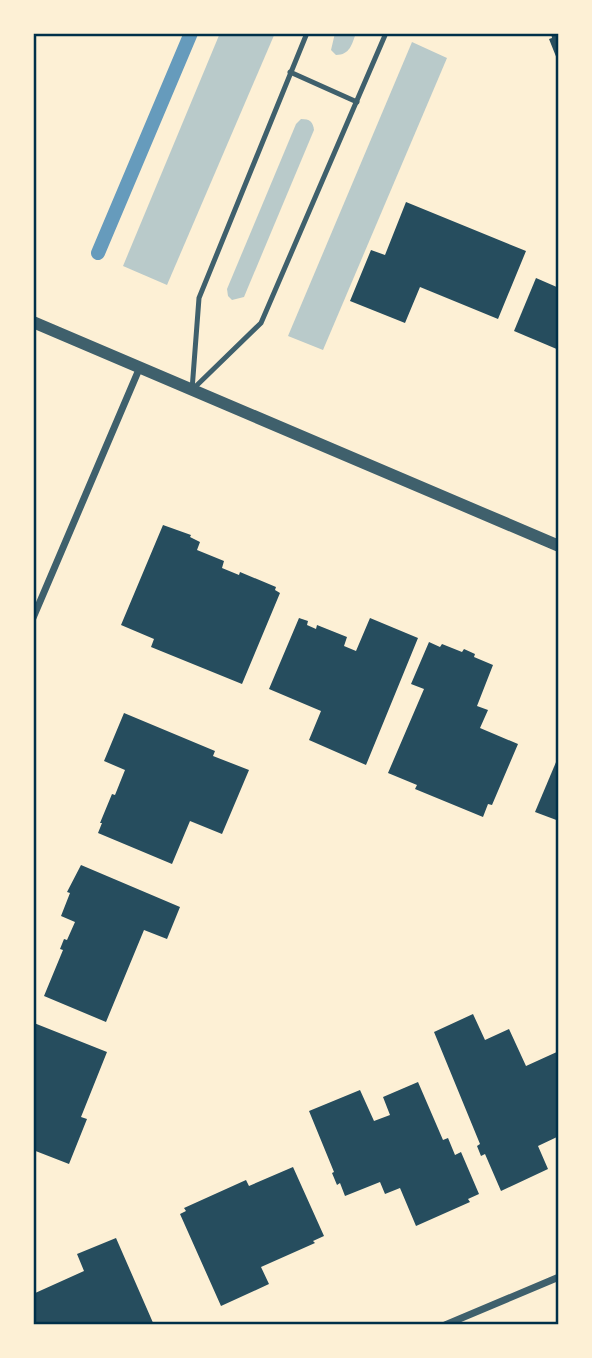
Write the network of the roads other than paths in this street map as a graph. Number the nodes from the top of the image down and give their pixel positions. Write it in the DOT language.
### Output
graph roads {
  1 [pos="307,33"];
  2 [pos="386,33"];
  3 [pos="290,72"];
  4 [pos="356,102"];
  5 [pos="33,322"];
  6 [pos="140,367"];
  7 [pos="192,390"];
  8 [pos="559,546"];
  9 [pos="33,618"];
  10 [pos="559,1277"];
  11 [pos="445,1325"];
  1 -- 3 [label="lane"];
  2 -- 4 [label="lane"];
  3 -- 4 [label="lane"];
  3 -- 7 [label="lane"];
  4 -- 7 [label="lane"];
  5 -- 6 [label="street"];
  6 -- 7 [label="street"];
  6 -- 9 [label="street"];
  7 -- 8 [label="street"];
  10 -- 11 [label="street"];
}
